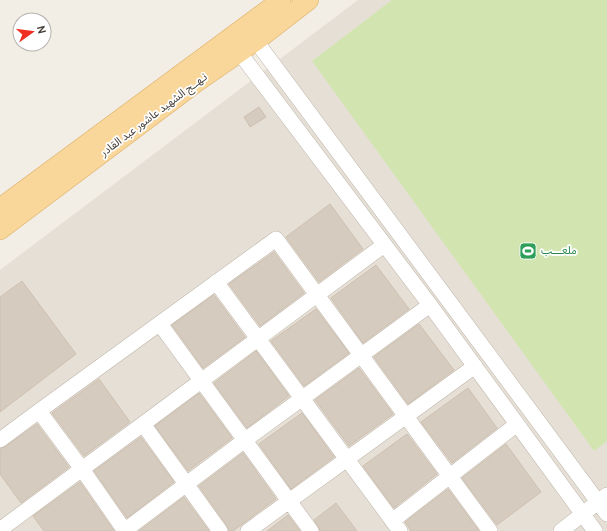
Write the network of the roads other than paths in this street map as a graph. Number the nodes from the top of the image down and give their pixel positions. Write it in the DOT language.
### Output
graph roads {
  1 [pos="281,0"];
  2 [pos="309,0"];
  3 [pos="250,34"];
  4 [pos="234,45"];
  5 [pos="0,208"];
  6 [pos="0,230"];
  7 [pos="384,245"];
  8 [pos="216,282"];
  9 [pos="317,295"];
  10 [pos="430,305"];
  11 [pos="160,324"];
  12 [pos="258,338"];
  13 [pos="360,355"];
  14 [pos="475,366"];
  15 [pos="201,380"];
  16 [pos="301,399"];
  17 [pos="39,412"];
  18 [pos="405,416"];
  19 [pos="143,424"];
  20 [pos="517,424"];
  21 [pos="0,440"];
  22 [pos="245,440"];
  23 [pos="346,460"];
  24 [pos="82,470"];
  25 [pos="449,476"];
  26 [pos="186,484"];
  27 [pos="602,498"];
  28 [pos="289,501"];
  29 [pos="582,514"];
  30 [pos="607,514"];
  31 [pos="607,519"];
  32 [pos="4,526"];
  33 [pos="396,526"];
  34 [pos="564,529"];
  35 [pos="594,530"];
  36 [pos="125,531"];
  37 [pos="220,531"];
  38 [pos="248,531"];
  39 [pos="311,531"];
  40 [pos="490,531"];
  1 -- 3 [label="main road, نـهــج الشهيد عاشور عبد القادر"];
  2 -- 3 [label="main road, نـهــج الشهيد عاشور عبد القادر"];
  3 -- 4 [label="main road, نـهــج الشهيد عاشور عبد القادر"];
  3 -- 27 [label="street"];
  4 -- 5 [label="main road, نـهــج الشهيد عاشور عبد القادر"];
  4 -- 6 [label="main road, نـهــج الشهيد عاشور عبد القادر"];
  4 -- 7 [label="street"];
  7 -- 9 [label="street"];
  7 -- 10 [label="street"];
  8 -- 9 [label="street"];
  8 -- 11 [label="street"];
  8 -- 12 [label="street"];
  9 -- 12 [label="street"];
  9 -- 13 [label="street"];
  10 -- 13 [label="street"];
  10 -- 14 [label="street"];
  11 -- 15 [label="street"];
  11 -- 17 [label="street"];
  12 -- 15 [label="street"];
  12 -- 16 [label="street"];
  13 -- 16 [label="street"];
  13 -- 18 [label="street"];
  14 -- 18 [label="street"];
  14 -- 20 [label="street"];
  15 -- 19 [label="street"];
  15 -- 22 [label="street"];
  16 -- 22 [label="street"];
  16 -- 23 [label="street"];
  17 -- 21 [label="street"];
  17 -- 24 [label="street"];
  18 -- 23 [label="street"];
  18 -- 25 [label="street"];
  19 -- 24 [label="street"];
  19 -- 26 [label="street"];
  20 -- 25 [label="street"];
  20 -- 29 [label="street"];
  22 -- 26 [label="street"];
  22 -- 28 [label="street"];
  23 -- 28 [label="street"];
  23 -- 33 [label="street"];
  24 -- 32 [label="street"];
  24 -- 36 [label="street"];
  25 -- 33 [label="street"];
  25 -- 40 [label="street"];
  26 -- 36 [label="street"];
  26 -- 37 [label="street"];
  27 -- 29 [label="street"];
  27 -- 30 [label="street"];
  28 -- 38 [label="street"];
  28 -- 39 [label="street"];
  29 -- 34 [label="street"];
  29 -- 35 [label="street"];
  31 -- 35 [label="street"];
  34 -- 35 [label="street"];
}
